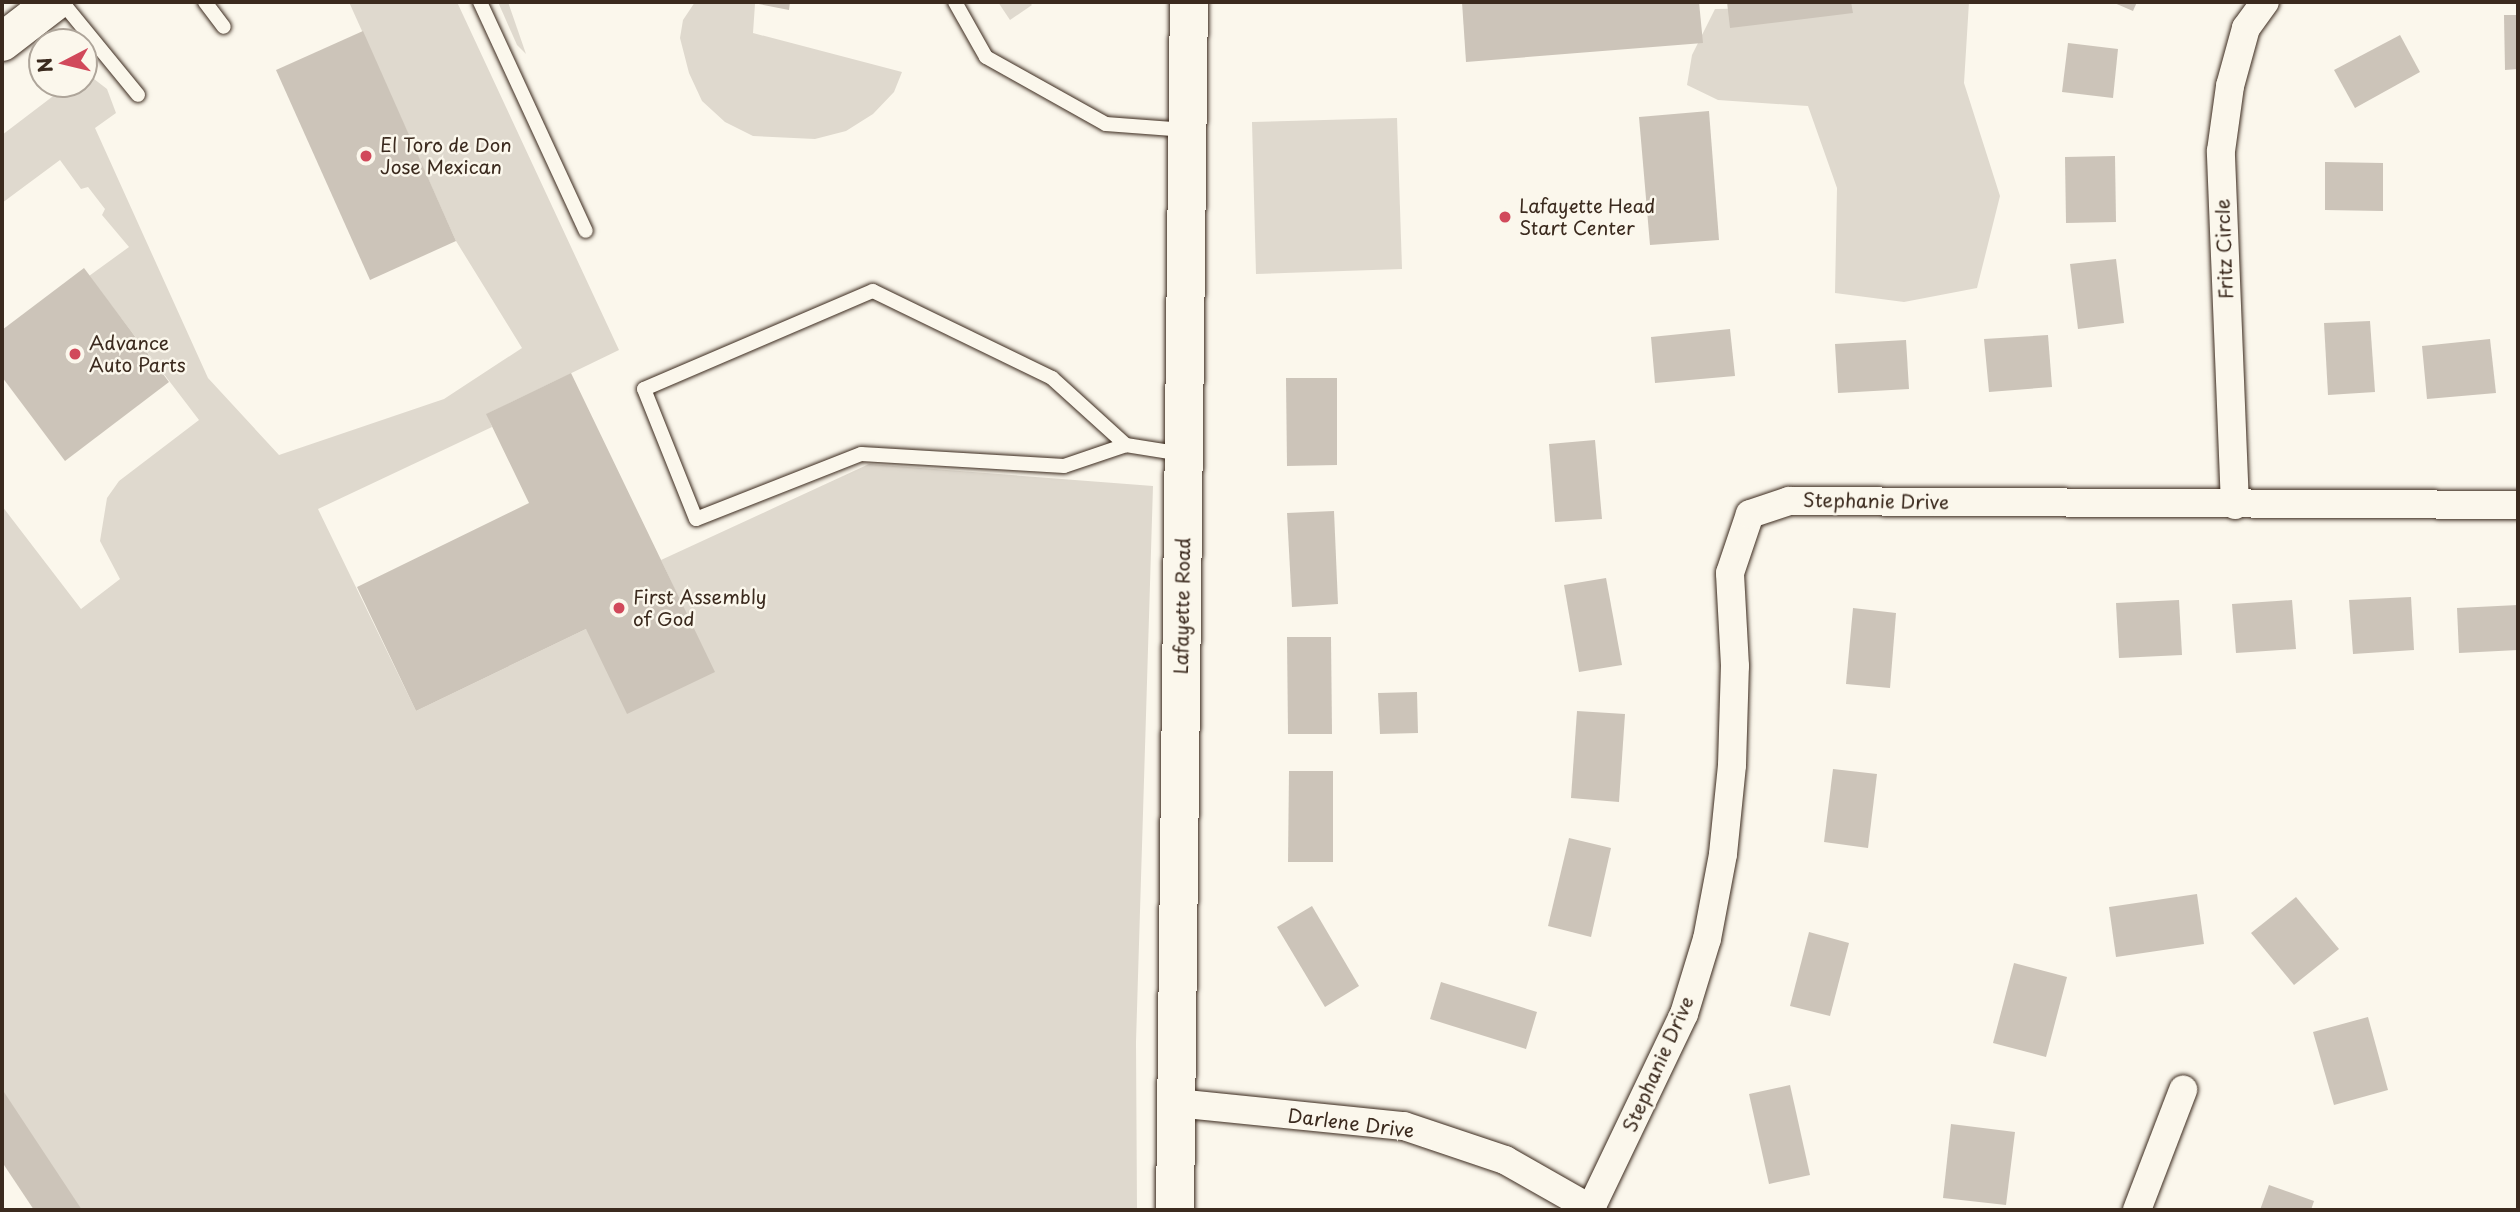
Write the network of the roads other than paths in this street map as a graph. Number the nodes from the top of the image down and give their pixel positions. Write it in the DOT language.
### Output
graph roads {
  1 [pos="54,2"];
  2 [pos="62,2"];
  3 [pos="205,2"];
  4 [pos="480,2"];
  5 [pos="955,2"];
  6 [pos="1189,2"];
  7 [pos="2264,2"];
  8 [pos="225,27"];
  9 [pos="3,39"];
  10 [pos="138,94"];
  11 [pos="1188,130"];
  12 [pos="586,230"];
  13 [pos="1126,445"];
  14 [pos="1184,454"];
  15 [pos="2235,505"];
  16 [pos="2518,505"];
  17 [pos="2183,1090"];
  18 [pos="1176,1103"];
  19 [pos="1592,1209"];
  20 [pos="1175,1210"];
  21 [pos="2137,1210"];
  1 -- 9 [label="main road"];
  2 -- 10 [label="lane"];
  3 -- 8 [label="lane"];
  4 -- 12 [label="lane"];
  5 -- 11 [label="lane"];
  6 -- 11 [label="main road, Lafayette Road"];
  7 -- 15 [label="street, Fritz Circle"];
  11 -- 14 [label="main road, Lafayette Road"];
  13 -- 13 [label="lane"];
  13 -- 14 [label="lane"];
  14 -- 18 [label="main road, Lafayette Road"];
  15 -- 16 [label="street, Stephanie Drive"];
  15 -- 19 [label="street, Stephanie Drive"];
  17 -- 21 [label="street"];
  18 -- 19 [label="street, Darlene Drive"];
  18 -- 20 [label="main road, Lafayette Road"];
}
